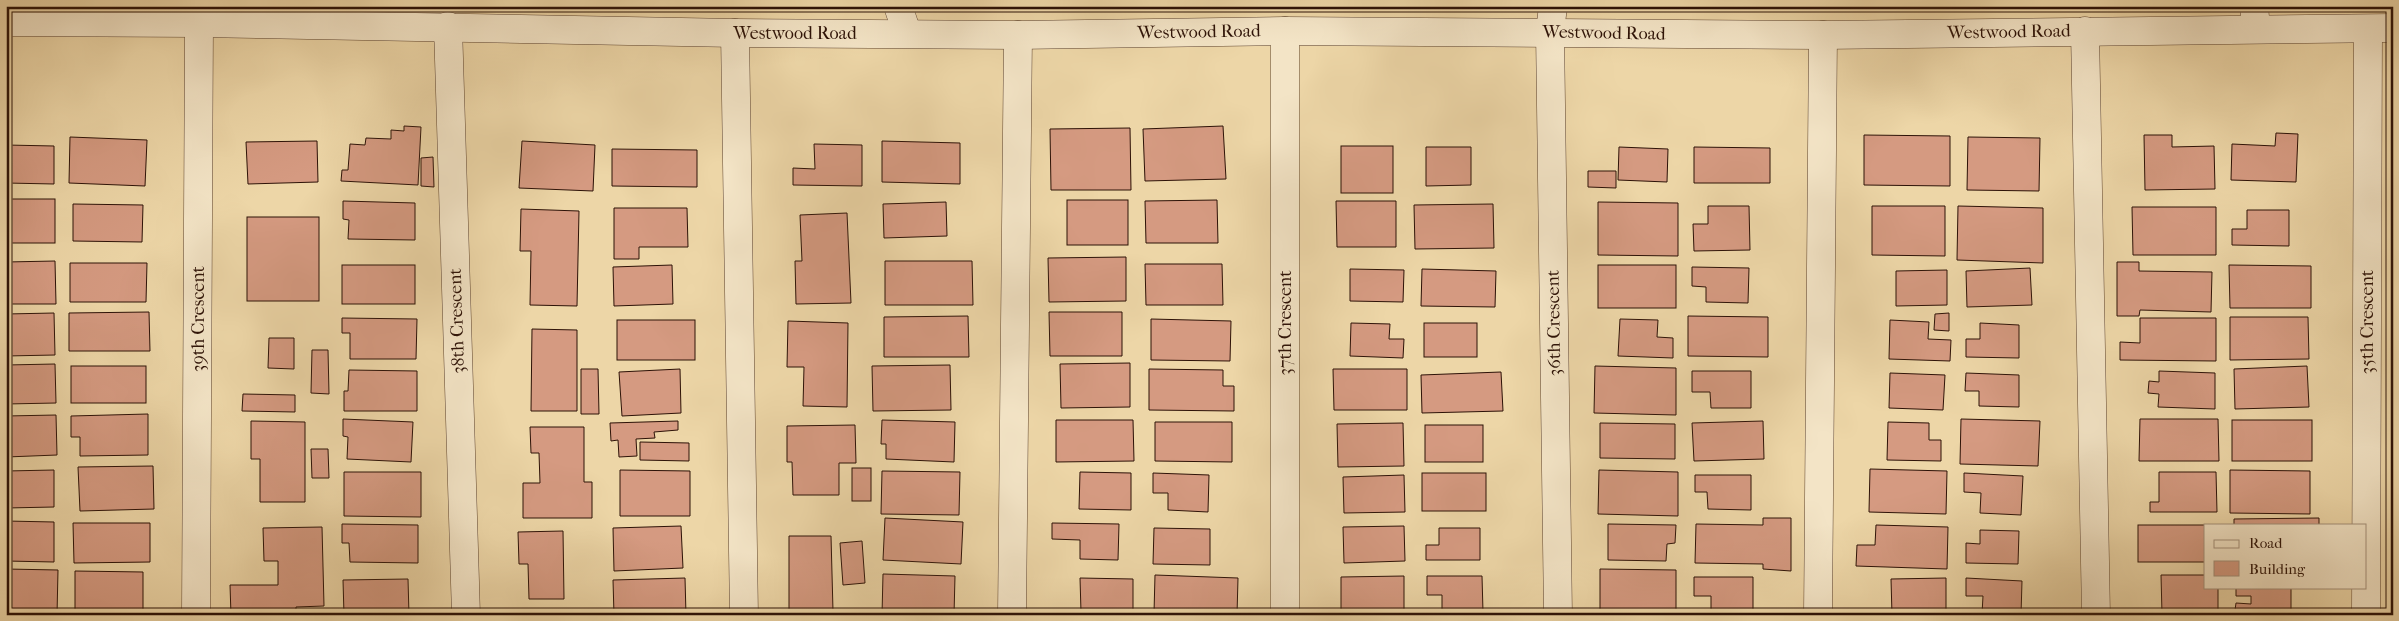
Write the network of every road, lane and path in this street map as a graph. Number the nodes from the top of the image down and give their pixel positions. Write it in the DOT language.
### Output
graph roads {
  1 [pos="898,6"];
  2 [pos="2255,18"];
  3 [pos="1552,19"];
  4 [pos="6,22"];
  5 [pos="199,22"];
  6 [pos="448,26"];
  7 [pos="2380,29"];
  8 [pos="1285,31"];
  9 [pos="2085,31"];
  10 [pos="735,33"];
  11 [pos="907,33"];
  12 [pos="1018,35"];
  13 [pos="1823,35"];
  14 [pos="196,615"];
  15 [pos="466,615"];
  16 [pos="744,615"];
  17 [pos="1012,615"];
  18 [pos="1285,615"];
  19 [pos="1558,615"];
  20 [pos="1818,615"];
  21 [pos="2096,615"];
  22 [pos="2366,615"];
  1 -- 11 [label="street"];
  2 -- 7 [label="street, Westwood Road"];
  2 -- 9 [label="street, Westwood Road"];
  3 -- 8 [label="street, Westwood Road"];
  3 -- 13 [label="street, Westwood Road"];
  3 -- 19 [label="street, 36th Crescent"];
  4 -- 5 [label="street, Westwood Road"];
  5 -- 6 [label="street, Westwood Road"];
  5 -- 14 [label="street, 39th Crescent"];
  6 -- 10 [label="street, Westwood Road"];
  6 -- 15 [label="street, 38th Crescent"];
  7 -- 22 [label="street, 35th Crescent"];
  8 -- 12 [label="street, Westwood Road"];
  8 -- 18 [label="street, 37th Crescent"];
  9 -- 13 [label="street, Westwood Road"];
  9 -- 21 [label="street"];
  10 -- 11 [label="street, Westwood Road"];
  10 -- 16 [label="street"];
  11 -- 12 [label="street, Westwood Road"];
  12 -- 17 [label="street"];
  13 -- 20 [label="street"];
}
